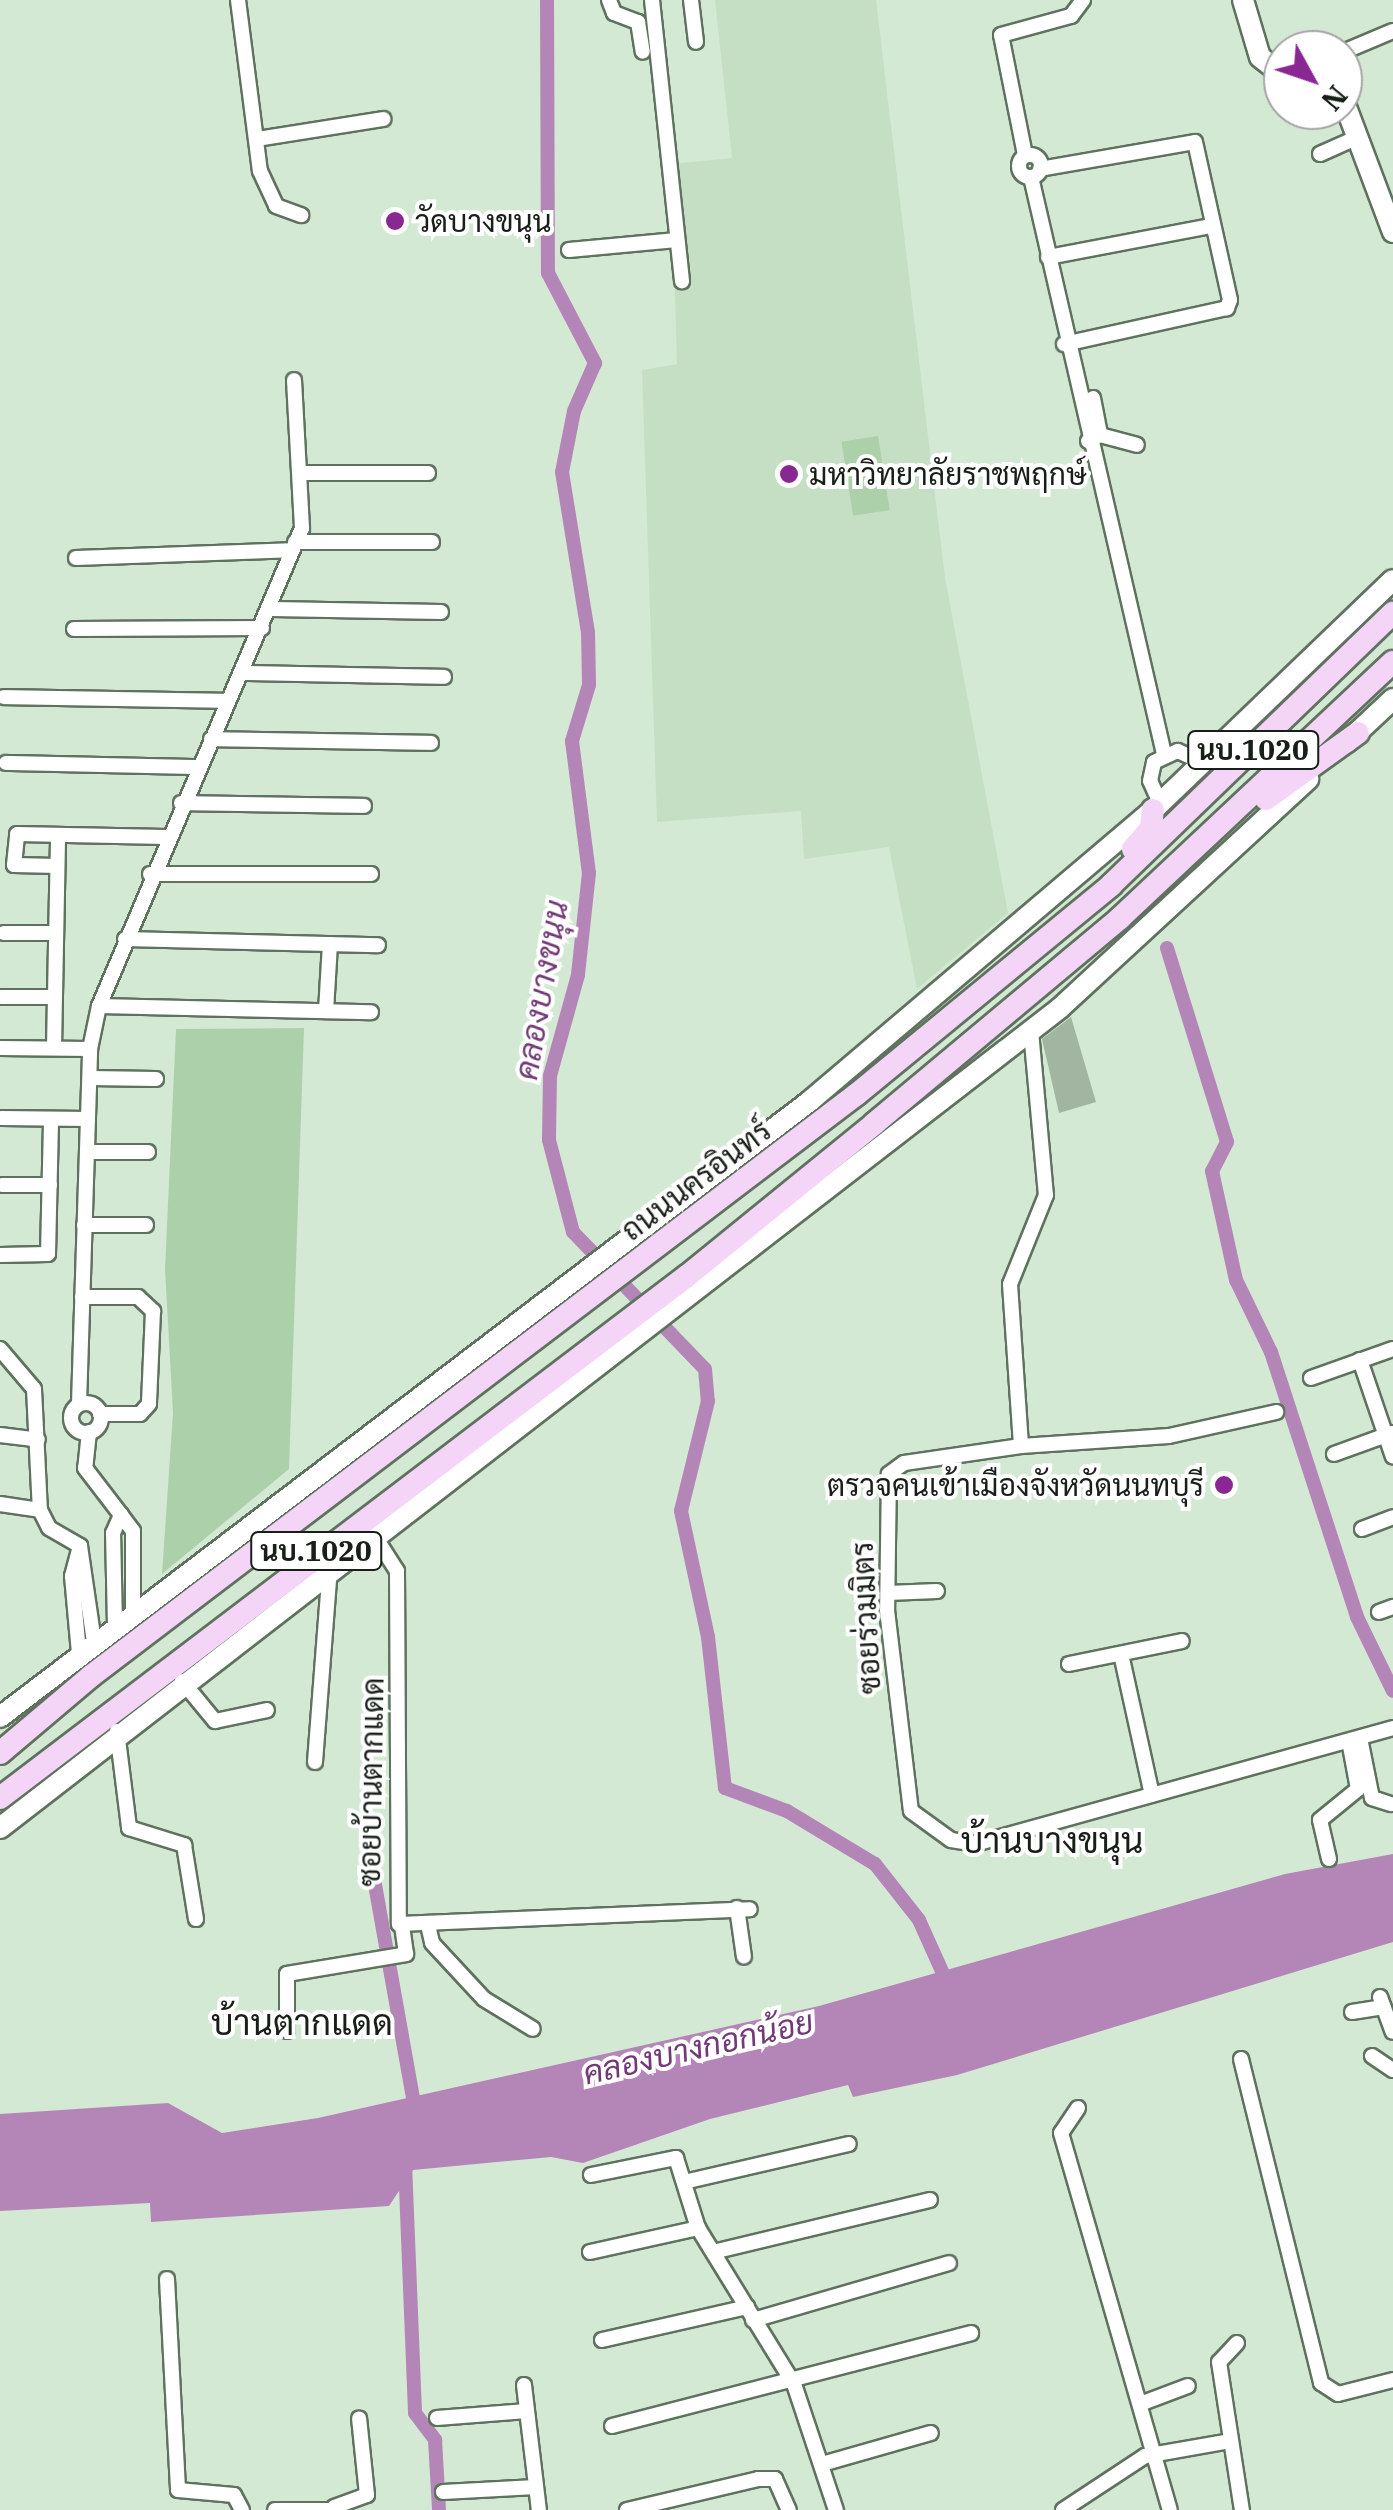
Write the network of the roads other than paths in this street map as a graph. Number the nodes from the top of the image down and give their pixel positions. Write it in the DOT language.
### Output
graph roads {
  1 [pos="238,0"];
  2 [pos="609,0"];
  3 [pos="652,0"];
  4 [pos="691,0"];
  5 [pos="1083,0"];
  6 [pos="1243,0"];
  7 [pos="1393,31"];
  8 [pos="696,42"];
  9 [pos="1363,44"];
  10 [pos="643,52"];
  11 [pos="1263,59"];
  12 [pos="383,120"];
  13 [pos="1356,130"];
  14 [pos="1358,136"];
  15 [pos="258,139"];
  16 [pos="1320,154"];
  17 [pos="1036,173"];
  18 [pos="301,215"];
  19 [pos="1211,226"];
  20 [pos="1393,232"];
  21 [pos="678,240"];
  22 [pos="569,250"];
  23 [pos="1048,257"];
  24 [pos="682,281"];
  25 [pos="1064,344"];
  26 [pos="294,380"];
  27 [pos="1092,398"];
  28 [pos="1094,438"];
  29 [pos="1137,445"];
  30 [pos="302,473"];
  31 [pos="428,474"];
  32 [pos="432,542"];
  33 [pos="292,546"];
  34 [pos="76,558"];
  35 [pos="1393,580"];
  36 [pos="272,609"];
  37 [pos="441,612"];
  38 [pos="1393,613"];
  39 [pos="262,628"];
  40 [pos="74,629"];
  41 [pos="1393,662"];
  42 [pos="242,673"];
  43 [pos="444,676"];
  44 [pos="4,698"];
  45 [pos="1393,698"];
  46 [pos="228,702"];
  47 [pos="1358,733"];
  48 [pos="211,739"];
  49 [pos="431,743"];
  50 [pos="1164,754"];
  51 [pos="6,763"];
  52 [pos="1204,763"];
  53 [pos="198,767"];
  54 [pos="181,803"];
  55 [pos="364,806"];
  56 [pos="1156,807"];
  57 [pos="58,835"];
  58 [pos="166,837"];
  59 [pos="1205,839"];
  60 [pos="57,866"];
  61 [pos="150,874"];
  62 [pos="371,874"];
  63 [pos="1111,886"];
  64 [pos="4,933"];
  65 [pos="56,933"];
  66 [pos="125,939"];
  67 [pos="330,944"];
  68 [pos="378,944"];
  69 [pos="54,996"];
  70 [pos="1,997"];
  71 [pos="99,1006"];
  72 [pos="326,1011"];
  73 [pos="372,1012"];
  74 [pos="1031,1031"];
  75 [pos="0,1048"];
  76 [pos="54,1048"];
  77 [pos="90,1049"];
  78 [pos="90,1078"];
  79 [pos="156,1079"];
  80 [pos="1,1118"];
  81 [pos="50,1119"];
  82 [pos="88,1119"];
  83 [pos="87,1152"];
  84 [pos="148,1152"];
  85 [pos="2,1185"];
  86 [pos="50,1185"];
  87 [pos="84,1225"];
  88 [pos="146,1225"];
  89 [pos="0,1255"];
  90 [pos="622,1261"];
  91 [pos="601,1277"];
  92 [pos="82,1297"];
  93 [pos="670,1302"];
  94 [pos="647,1319"];
  95 [pos="0,1349"];
  96 [pos="1393,1350"];
  97 [pos="1360,1360"];
  98 [pos="0,1369"];
  99 [pos="19,1372"];
  100 [pos="1311,1378"];
  101 [pos="79,1404"];
  102 [pos="1276,1412"];
  103 [pos="100,1414"];
  104 [pos="89,1432"];
  105 [pos="1389,1434"];
  106 [pos="0,1435"];
  107 [pos="38,1440"];
  108 [pos="1021,1446"];
  109 [pos="1334,1454"];
  110 [pos="1393,1458"];
  111 [pos="0,1504"];
  112 [pos="40,1510"];
  113 [pos="121,1515"];
  114 [pos="1393,1518"];
  115 [pos="1362,1528"];
  116 [pos="374,1535"];
  117 [pos="330,1568"];
  118 [pos="938,1591"];
  119 [pos="888,1592"];
  120 [pos="133,1612"];
  121 [pos="115,1626"];
  122 [pos="1182,1642"];
  123 [pos="86,1648"];
  124 [pos="1121,1654"];
  125 [pos="1069,1664"];
  126 [pos="182,1680"];
  127 [pos="267,1710"];
  128 [pos="0,1717"];
  129 [pos="1393,1728"];
  130 [pos="117,1730"];
  131 [pos="1354,1740"];
  132 [pos="0,1753"];
  133 [pos="315,1762"];
  134 [pos="1152,1794"];
  135 [pos="0,1798"];
  136 [pos="1391,1804"];
  137 [pos="0,1828"];
  138 [pos="1329,1859"];
  139 [pos="196,1919"];
  140 [pos="428,1925"];
  141 [pos="402,1926"];
  142 [pos="744,1957"];
  143 [pos="1352,2012"];
  144 [pos="533,2029"];
  145 [pos="287,2031"];
  146 [pos="1393,2032"];
  147 [pos="1372,2056"];
  148 [pos="1241,2059"];
  149 [pos="1393,2070"];
  150 [pos="1078,2108"];
  151 [pos="848,2144"];
  152 [pos="590,2174"];
  153 [pos="684,2182"];
  154 [pos="930,2200"];
  155 [pos="698,2228"];
  156 [pos="590,2252"];
  157 [pos="713,2252"];
  158 [pos="949,2263"];
  159 [pos="167,2279"];
  160 [pos="750,2314"];
  161 [pos="971,2333"];
  162 [pos="602,2340"];
  163 [pos="1237,2343"];
  164 [pos="1393,2380"];
  165 [pos="524,2384"];
  166 [pos="794,2384"];
  167 [pos="1188,2386"];
  168 [pos="1140,2404"];
  169 [pos="527,2411"];
  170 [pos="359,2418"];
  171 [pos="437,2418"];
  172 [pos="612,2426"];
  173 [pos="932,2433"];
  174 [pos="1230,2441"];
  175 [pos="1157,2452"];
  176 [pos="822,2464"];
  177 [pos="536,2487"];
  178 [pos="444,2492"];
  179 [pos="334,2508"];
  180 [pos="242,2510"];
  181 [pos="274,2510"];
  182 [pos="538,2510"];
  183 [pos="628,2510"];
  184 [pos="789,2510"];
  185 [pos="836,2510"];
  186 [pos="1063,2510"];
  187 [pos="1170,2510"];
  188 [pos="1242,2510"];
  1 -- 15 [label="street"];
  2 -- 10 [label="street"];
  3 -- 21 [label="street"];
  4 -- 8 [label="street"];
  5 -- 17 [label="street"];
  6 -- 11 [label="main road"];
  7 -- 9 [label="street"];
  12 -- 15 [label="street"];
  13 -- 14 [label="main road"];
  14 -- 16 [label="street"];
  14 -- 20 [label="main road"];
  15 -- 18 [label="street"];
  17 -- 19 [label="street"];
  17 -- 23 [label="street"];
  19 -- 23 [label="street"];
  19 -- 25 [label="street"];
  21 -- 22 [label="street"];
  21 -- 24 [label="street"];
  23 -- 25 [label="street"];
  25 -- 28 [label="street"];
  26 -- 30 [label="street"];
  27 -- 28 [label="street"];
  28 -- 29 [label="street"];
  28 -- 50 [label="street"];
  30 -- 31 [label="street"];
  30 -- 33 [label="street"];
  32 -- 33 [label="street"];
  33 -- 34 [label="street"];
  33 -- 36 [label="street"];
  35 -- 52 [label="main road, ถนนนครอินทร์ / นบ.1020"];
  36 -- 37 [label="street"];
  36 -- 39 [label="street"];
  38 -- 63 [label="main road, ถนนนครอินทร์ / นบ.1020"];
  39 -- 40 [label="street"];
  39 -- 42 [label="street"];
  41 -- 59 [label="main road, นบ.1020"];
  42 -- 43 [label="street"];
  42 -- 46 [label="street"];
  44 -- 46 [label="street"];
  45 -- 47 [label="main road, นบ.1020"];
  46 -- 48 [label="street"];
  47 -- 59 [label="main road"];
  47 -- 74 [label="main road, นบ.1020"];
  48 -- 49 [label="street"];
  48 -- 53 [label="street"];
  50 -- 52 [label="street"];
  50 -- 56 [label="street"];
  51 -- 53 [label="street"];
  52 -- 56 [label="main road, ถนนนครอินทร์ / นบ.1020"];
  53 -- 54 [label="street"];
  54 -- 55 [label="street"];
  54 -- 58 [label="street"];
  56 -- 63 [label="main road"];
  56 -- 90 [label="main road, ถนนนครอินทร์ / นบ.1020"];
  57 -- 58 [label="street"];
  57 -- 60 [label="street"];
  57 -- 60 [label="street"];
  58 -- 61 [label="street"];
  59 -- 93 [label="main road, นบ.1020"];
  60 -- 65 [label="street"];
  61 -- 62 [label="street"];
  61 -- 66 [label="street"];
  63 -- 90 [label="main road, ถนนนครอินทร์ / นบ.1020"];
  64 -- 65 [label="street"];
  65 -- 69 [label="street"];
  66 -- 67 [label="street"];
  66 -- 71 [label="street"];
  67 -- 68 [label="street"];
  67 -- 72 [label="street"];
  69 -- 70 [label="street"];
  69 -- 76 [label="street"];
  71 -- 72 [label="street"];
  71 -- 77 [label="street"];
  72 -- 73 [label="street"];
  74 -- 93 [label="main road, นบ.1020"];
  74 -- 108 [label="street"];
  75 -- 76 [label="street"];
  76 -- 77 [label="street"];
  77 -- 78 [label="street"];
  78 -- 79 [label="street"];
  78 -- 82 [label="street"];
  80 -- 81 [label="street"];
  81 -- 82 [label="street"];
  81 -- 86 [label="street"];
  82 -- 83 [label="street"];
  83 -- 84 [label="street"];
  83 -- 87 [label="street"];
  85 -- 86 [label="street"];
  86 -- 89 [label="street"];
  87 -- 88 [label="street"];
  87 -- 92 [label="street"];
  90 -- 91 [label="main road, ถนนนครอินทร์ / นบ.1020"];
  91 -- 120 [label="main road, ถนนนครอินทร์ / นบ.1020"];
  91 -- 132 [label="main road, ถนนนครอินทร์ / นบ.1020"];
  92 -- 101 [label="street"];
  92 -- 103 [label="street"];
  93 -- 94 [label="main road, นบ.1020"];
  94 -- 116 [label="main road, นบ.1020"];
  94 -- 135 [label="main road, นบ.1020"];
  95 -- 99 [label="street"];
  96 -- 97 [label="street"];
  97 -- 100 [label="street"];
  97 -- 105 [label="street"];
  98 -- 99 [label="street"];
  99 -- 107 [label="street"];
  101 -- 103 [label="street"];
  101 -- 104 [label="street"];
  102 -- 108 [label="street"];
  103 -- 104 [label="street"];
  104 -- 113 [label="street"];
  105 -- 109 [label="street"];
  105 -- 110 [label="street"];
  106 -- 107 [label="street"];
  107 -- 112 [label="street"];
  108 -- 119 [label="street, ซอยร่วมมิตร"];
  111 -- 112 [label="street"];
  112 -- 123 [label="street"];
  113 -- 120 [label="street"];
  113 -- 121 [label="street"];
  114 -- 115 [label="street"];
  116 -- 117 [label="main road, นบ.1020"];
  116 -- 141 [label="street, ซอยบ้านตากแดด"];
  117 -- 126 [label="main road, นบ.1020"];
  117 -- 133 [label="street"];
  118 -- 119 [label="street"];
  119 -- 134 [label="street, ซอยร่วมมิตร"];
  120 -- 121 [label="main road, ถนนนครอินทร์ / นบ.1020"];
  121 -- 123 [label="main road, ถนนนครอินทร์ / นบ.1020"];
  122 -- 124 [label="street"];
  123 -- 128 [label="main road, ถนนนครอินทร์ / นบ.1020"];
  124 -- 125 [label="street"];
  124 -- 134 [label="street"];
  126 -- 127 [label="street"];
  126 -- 130 [label="main road, นบ.1020"];
  129 -- 131 [label="street, ซอยร่วมมิตร"];
  130 -- 137 [label="main road, นบ.1020"];
  130 -- 139 [label="street"];
  131 -- 134 [label="street, ซอยร่วมมิตร"];
  131 -- 136 [label="street"];
  131 -- 138 [label="street"];
  140 -- 141 [label="street, ซอยบ้านตากแดด"];
  140 -- 142 [label="street, ซอยบ้านตากแดด"];
  140 -- 144 [label="street"];
  141 -- 145 [label="street"];
  143 -- 146 [label="street"];
  147 -- 149 [label="street"];
  148 -- 164 [label="street"];
  150 -- 168 [label="street"];
  151 -- 153 [label="street"];
  152 -- 153 [label="street"];
  153 -- 155 [label="street"];
  154 -- 157 [label="street"];
  155 -- 156 [label="street"];
  155 -- 157 [label="street"];
  157 -- 160 [label="street"];
  158 -- 160 [label="street"];
  159 -- 180 [label="street"];
  160 -- 162 [label="street"];
  160 -- 166 [label="street"];
  161 -- 166 [label="street"];
  163 -- 174 [label="street"];
  165 -- 169 [label="street"];
  166 -- 172 [label="street"];
  166 -- 176 [label="street"];
  167 -- 168 [label="street"];
  168 -- 175 [label="street"];
  169 -- 171 [label="street"];
  169 -- 177 [label="street"];
  170 -- 179 [label="street"];
  173 -- 176 [label="street"];
  174 -- 175 [label="street"];
  174 -- 188 [label="street"];
  175 -- 186 [label="street"];
  175 -- 187 [label="street"];
  176 -- 185 [label="street"];
  177 -- 178 [label="street"];
  177 -- 182 [label="street"];
  179 -- 181 [label="street"];
  183 -- 184 [label="street"];
}
